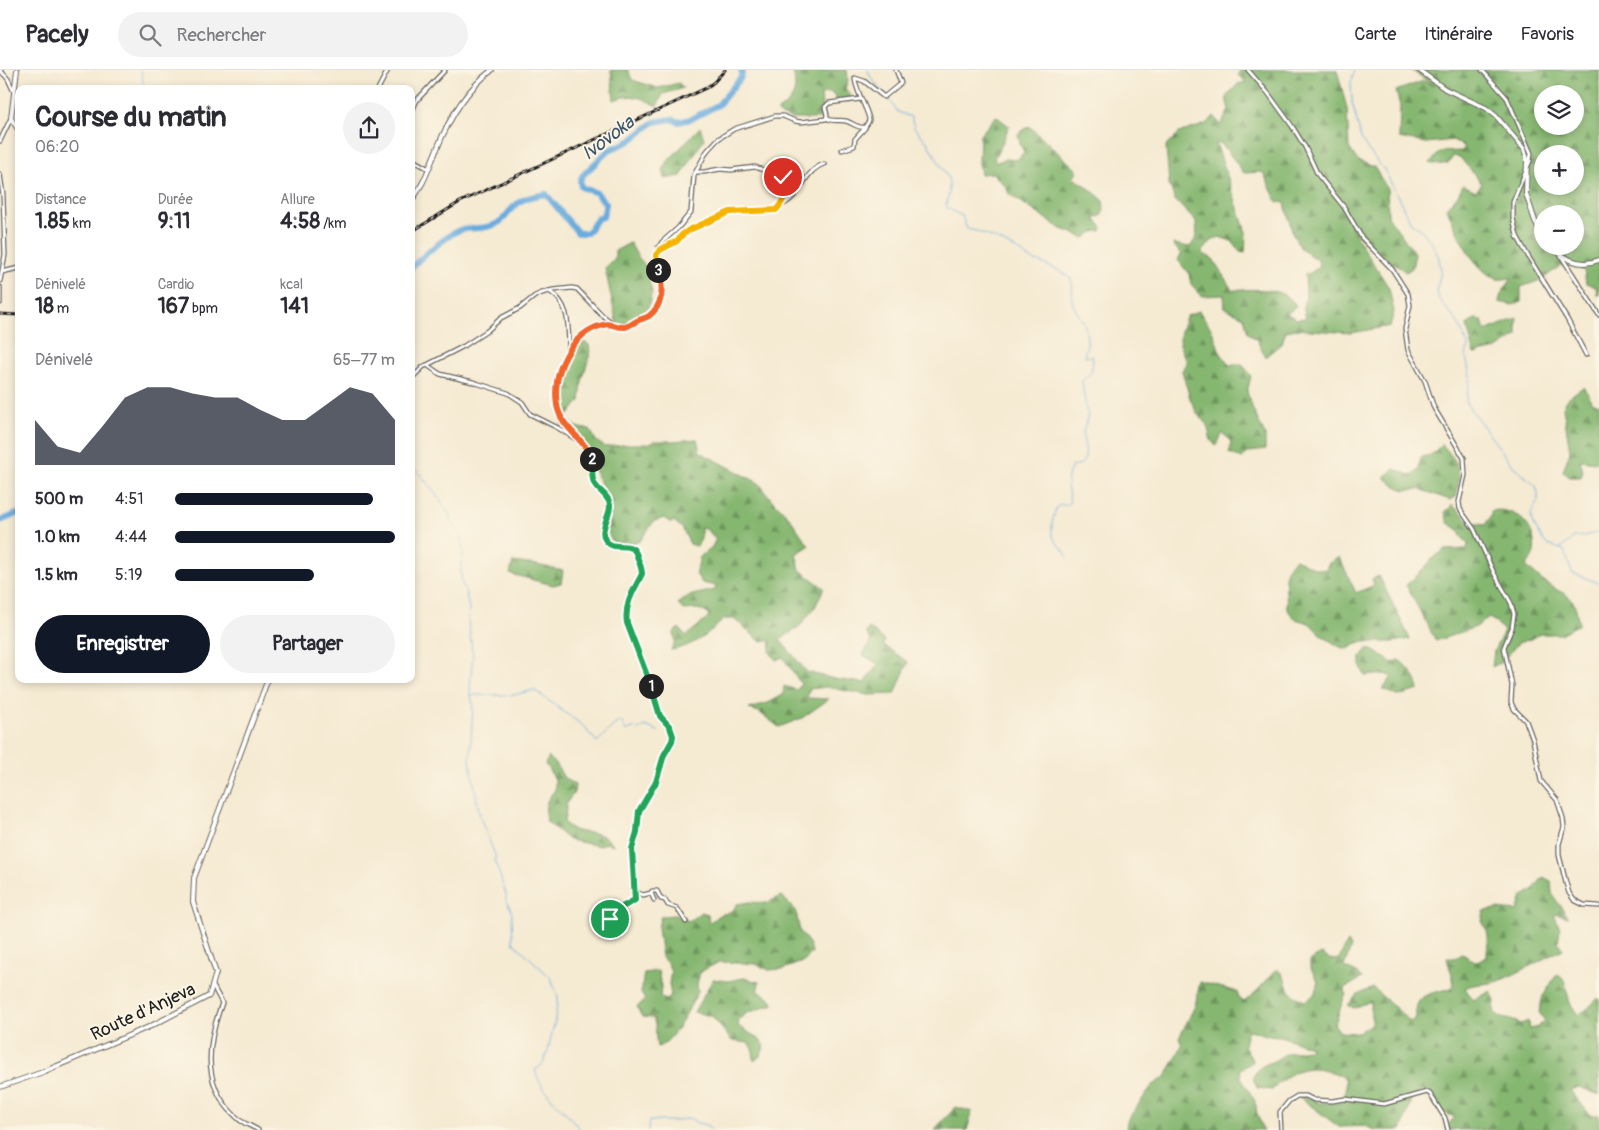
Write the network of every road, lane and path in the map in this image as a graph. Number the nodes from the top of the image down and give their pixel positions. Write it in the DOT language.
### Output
graph roads {
  1 [pos="0,70"];
  2 [pos="17,70"];
  3 [pos="388,70"];
  4 [pos="445,70"];
  5 [pos="492,70"];
  6 [pos="896,70"];
  7 [pos="1248,70"];
  8 [pos="1419,70"];
  9 [pos="1482,70"];
  10 [pos="16,85"];
  11 [pos="380,85"];
  12 [pos="15,92"];
  13 [pos="861,99"];
  14 [pos="415,104"];
  15 [pos="12,118"];
  16 [pos="827,118"];
  17 [pos="15,123"];
  18 [pos="865,127"];
  19 [pos="0,141"];
  20 [pos="842,150"];
  21 [pos="415,161"];
  22 [pos="824,164"];
  23 [pos="1527,168"];
  24 [pos="429,169"];
  25 [pos="697,172"];
  26 [pos="0,174"];
  27 [pos="415,195"];
  28 [pos="780,205"];
  29 [pos="1534,218"];
  30 [pos="656,255"];
  31 [pos="1561,256"];
  32 [pos="1599,260"];
  33 [pos="15,269"];
  34 [pos="2,272"];
  35 [pos="0,281"];
  36 [pos="0,287"];
  37 [pos="549,291"];
  38 [pos="0,303"];
  39 [pos="1599,315"];
  40 [pos="613,325"];
  41 [pos="569,351"];
  42 [pos="1586,355"];
  43 [pos="427,365"];
  44 [pos="415,375"];
  45 [pos="584,444"];
  46 [pos="267,683"];
  47 [pos="636,892"];
  48 [pos="650,893"];
  49 [pos="654,900"];
  50 [pos="1599,906"];
  51 [pos="686,922"];
  52 [pos="609,930"];
  53 [pos="212,985"];
  54 [pos="0,1086"];
  55 [pos="258,1130"];
  56 [pos="1281,1130"];
  57 [pos="1448,1130"];
  1 -- 12 [label="street"];
  2 -- 10 [label="street"];
  3 -- 11 [label="street"];
  4 -- 14 [label="street"];
  5 -- 24 [label="street"];
  6 -- 13 [label="street"];
  7 -- 50 [label="street"];
  8 -- 23 [label="street"];
  9 -- 23 [label="street"];
  12 -- 15 [label="street"];
  13 -- 16 [label="street"];
  13 -- 18 [label="street"];
  15 -- 17 [label="street"];
  15 -- 19 [label="street"];
  16 -- 18 [label="street"];
  16 -- 25 [label="street"];
  18 -- 20 [label="street"];
  21 -- 24 [label="street"];
  22 -- 28 [label="street"];
  23 -- 29 [label="street"];
  23 -- 42 [label="street"];
  24 -- 27 [label="street"];
  25 -- 28 [label="street"];
  25 -- 30 [label="street"];
  26 -- 34 [label="street"];
  28 -- 30 [label="street"];
  30 -- 40 [label="street"];
  31 -- 32 [label="street"];
  31 -- 39 [label="street"];
  33 -- 34 [label="street"];
  34 -- 35 [label="street"];
  36 -- 38 [label="street"];
  37 -- 40 [label="street"];
  37 -- 41 [label="street"];
  37 -- 43 [label="street"];
  40 -- 41 [label="street"];
  41 -- 45 [label="street"];
  43 -- 44 [label="street"];
  43 -- 45 [label="street"];
  45 -- 47 [label="street"];
  46 -- 53 [label="street, Route d'Anjeva"];
  47 -- 48 [label="street"];
  47 -- 52 [label="street"];
  48 -- 49 [label="street"];
  48 -- 51 [label="street"];
  53 -- 54 [label="street, Route d'Anjeva"];
  53 -- 55 [label="street"];
  56 -- 57 [label="street"];
}
